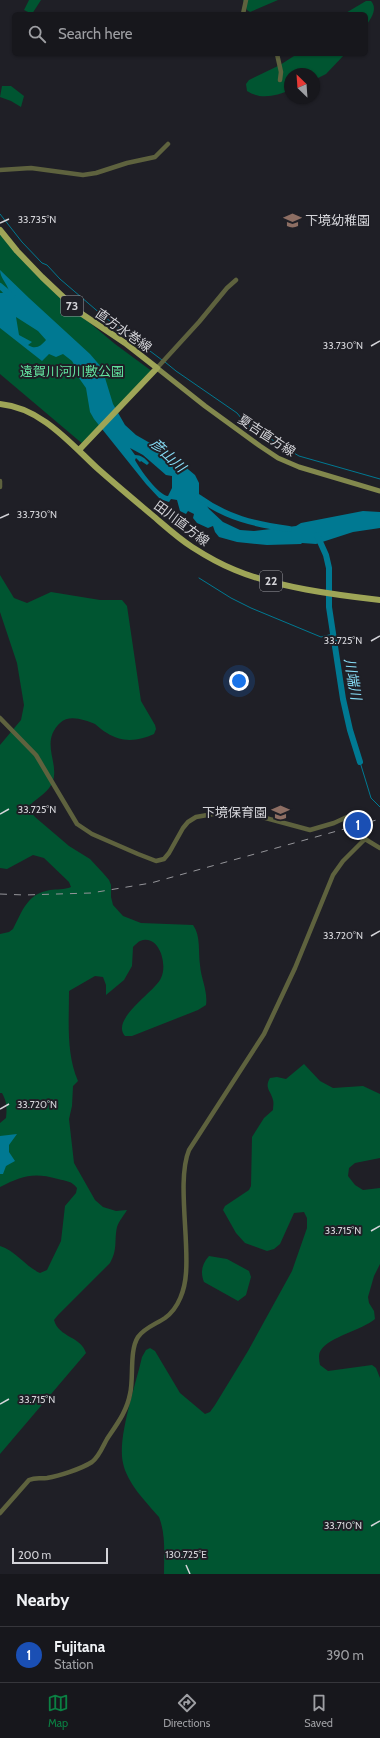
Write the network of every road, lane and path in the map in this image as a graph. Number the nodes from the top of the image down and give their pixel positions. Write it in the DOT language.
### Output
graph roads {
  1 [pos="246,0"];
  2 [pos="243,12"];
  3 [pos="277,56"];
  4 [pos="280,80"];
  5 [pos="168,144"];
  6 [pos="0,170"];
  7 [pos="0,230"];
  8 [pos="236,280"];
  9 [pos="156,369"];
  10 [pos="0,404"];
  11 [pos="80,449"];
  12 [pos="0,481"];
  13 [pos="0,487"];
  14 [pos="380,491"];
  15 [pos="380,600"];
  16 [pos="0,718"];
  17 [pos="365,839"];
  18 [pos="380,848"];
  19 [pos="0,1513"];
  1 -- 2 [label="street"];
  3 -- 4 [label="street"];
  5 -- 6 [label="street"];
  7 -- 9 [label="main road, 直方水巻線 / 73"];
  8 -- 9 [label="street"];
  9 -- 11 [label="main road, 直方水巻線"];
  9 -- 14 [label="main road, 夏吉直方線"];
  10 -- 11 [label="main road, 田川直方線 / 22"];
  11 -- 15 [label="main road, 田川直方線 / 22"];
  12 -- 13 [label="street"];
  16 -- 17 [label="street"];
  17 -- 18 [label="street"];
  17 -- 19 [label="street"];
}
